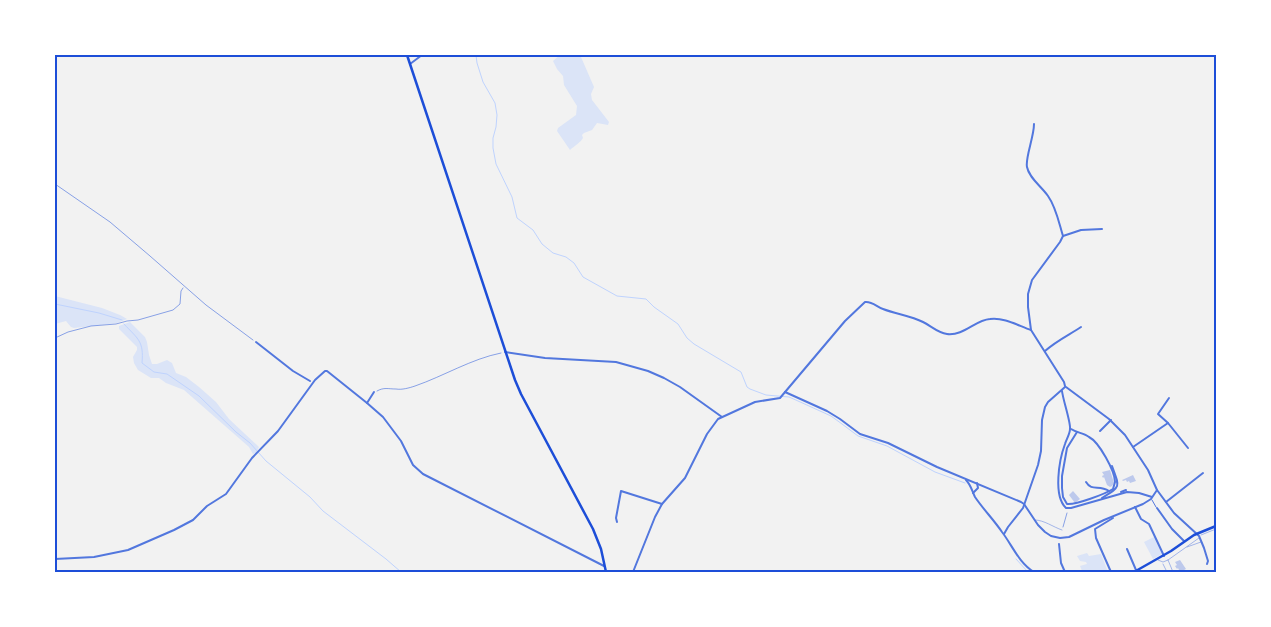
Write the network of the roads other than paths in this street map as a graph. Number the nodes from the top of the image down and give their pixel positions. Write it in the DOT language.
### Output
graph roads {
  1 [pos="407,55"];
  2 [pos="422,55"];
  3 [pos="410,64"];
  4 [pos="1034,124"];
  5 [pos="1102,229"];
  6 [pos="1063,236"];
  7 [pos="1081,327"];
  8 [pos="1031,330"];
  9 [pos="256,342"];
  10 [pos="1045,351"];
  11 [pos="505,352"];
  12 [pos="316,380"];
  13 [pos="310,381"];
  14 [pos="313,384"];
  15 [pos="1065,386"];
  16 [pos="1062,391"];
  17 [pos="374,392"];
  18 [pos="785,392"];
  19 [pos="1169,398"];
  20 [pos="367,403"];
  21 [pos="722,417"];
  22 [pos="1111,420"];
  23 [pos="1168,423"];
  24 [pos="1071,429"];
  25 [pos="1100,431"];
  26 [pos="1077,432"];
  27 [pos="1133,447"];
  28 [pos="1188,448"];
  29 [pos="1112,466"];
  30 [pos="1203,473"];
  31 [pos="964,478"];
  32 [pos="1086,482"];
  33 [pos="977,483"];
  34 [pos="972,488"];
  35 [pos="1126,490"];
  36 [pos="1156,490"];
  37 [pos="1110,491"];
  38 [pos="974,493"];
  39 [pos="1120,494"];
  40 [pos="1152,498"];
  41 [pos="1100,500"];
  42 [pos="1166,502"];
  43 [pos="662,504"];
  44 [pos="1024,504"];
  45 [pos="1135,507"];
  46 [pos="1157,508"];
  47 [pos="1122,514"];
  48 [pos="1034,520"];
  49 [pos="617,522"];
  50 [pos="1216,528"];
  51 [pos="1062,530"];
  52 [pos="1004,534"];
  53 [pos="1199,536"];
  54 [pos="1184,542"];
  55 [pos="1201,542"];
  56 [pos="1059,544"];
  57 [pos="1186,548"];
  58 [pos="1128,549"];
  59 [pos="1164,556"];
  60 [pos="55,559"];
  61 [pos="1156,560"];
  62 [pos="1168,560"];
  63 [pos="1163,562"];
  64 [pos="1207,564"];
  65 [pos="606,567"];
  66 [pos="1135,571"];
  67 [pos="606,572"];
  68 [pos="633,572"];
  69 [pos="1034,572"];
  70 [pos="1065,572"];
  71 [pos="1111,572"];
  72 [pos="1167,572"];
  73 [pos="1173,572"];
  1 -- 3 [label="main road"];
  2 -- 3 [label="street"];
  3 -- 11 [label="main road"];
  4 -- 6 [label="street"];
  5 -- 6 [label="street"];
  6 -- 8 [label="street"];
  7 -- 10 [label="street"];
  8 -- 10 [label="street"];
  8 -- 18 [label="street"];
  9 -- 13 [label="street"];
  10 -- 15 [label="street"];
  11 -- 21 [label="street"];
  11 -- 65 [label="main road"];
  12 -- 13 [label="street"];
  12 -- 14 [label="street"];
  12 -- 20 [label="street"];
  13 -- 14 [label="street"];
  14 -- 60 [label="street"];
  15 -- 16 [label="street"];
  15 -- 22 [label="street"];
  16 -- 24 [label="street"];
  16 -- 44 [label="street"];
  17 -- 20 [label="street"];
  18 -- 21 [label="street"];
  18 -- 31 [label="street"];
  19 -- 23 [label="street"];
  20 -- 65 [label="street"];
  21 -- 43 [label="street"];
  22 -- 25 [label="street"];
  22 -- 27 [label="street"];
  23 -- 27 [label="street"];
  23 -- 28 [label="street"];
  24 -- 26 [label="street"];
  24 -- 41 [label="street"];
  26 -- 37 [label="street"];
  26 -- 37 [label="street"];
  27 -- 36 [label="street"];
  29 -- 41 [label="street"];
  30 -- 42 [label="street"];
  31 -- 33 [label="street"];
  31 -- 34 [label="street"];
  32 -- 37 [label="street"];
  33 -- 34 [label="street"];
  33 -- 38 [label="street"];
  33 -- 44 [label="street"];
  34 -- 38 [label="street"];
  35 -- 39 [label="street"];
  36 -- 40 [label="street"];
  36 -- 42 [label="street"];
  38 -- 52 [label="street"];
  39 -- 40 [label="street"];
  39 -- 41 [label="street"];
  40 -- 45 [label="street"];
  40 -- 46 [label="street"];
  42 -- 53 [label="street"];
  43 -- 49 [label="street"];
  43 -- 68 [label="street"];
  44 -- 48 [label="street"];
  44 -- 52 [label="street"];
  45 -- 47 [label="street"];
  45 -- 59 [label="street"];
  46 -- 54 [label="street"];
  47 -- 48 [label="street"];
  47 -- 71 [label="street"];
  48 -- 51 [label="lane"];
  50 -- 53 [label="main road"];
  52 -- 69 [label="street"];
  53 -- 54 [label="main road"];
  53 -- 55 [label="street"];
  53 -- 57 [label="lane"];
  54 -- 59 [label="main road"];
  55 -- 57 [label="lane"];
  55 -- 64 [label="street"];
  56 -- 70 [label="street"];
  57 -- 62 [label="lane"];
  58 -- 66 [label="street"];
  59 -- 61 [label="main road"];
  61 -- 63 [label="lane"];
  61 -- 66 [label="main road"];
  62 -- 63 [label="lane"];
  62 -- 73 [label="lane"];
  63 -- 72 [label="lane"];
  65 -- 67 [label="main road"];
}
